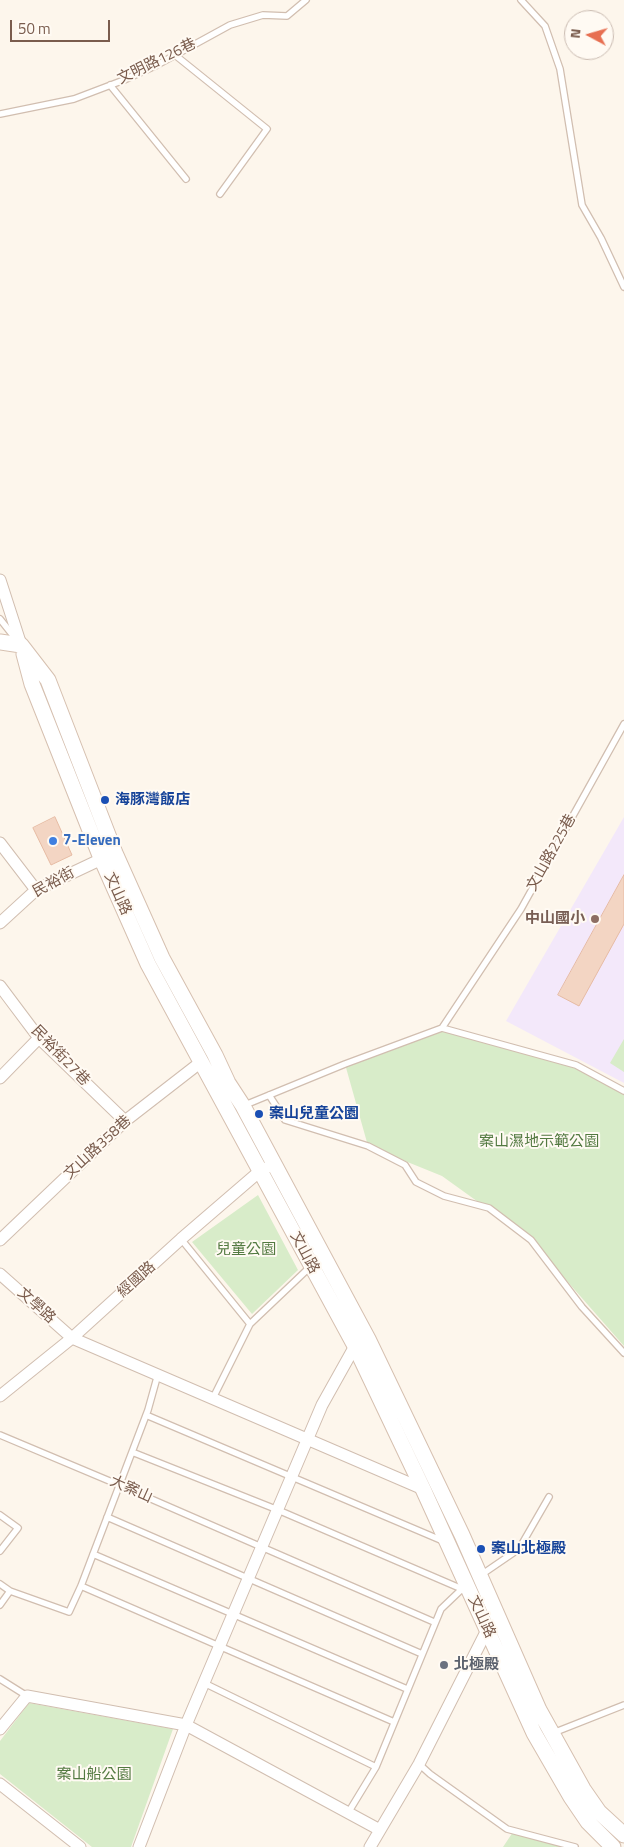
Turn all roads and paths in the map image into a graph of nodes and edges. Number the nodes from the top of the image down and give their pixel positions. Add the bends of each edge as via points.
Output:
1 (306, 0) edge
2 (521, 0) edge
3 (175, 56) junction
4 (110, 85) junction
5 (0, 114) edge
6 (186, 179) dead end
7 (220, 194) dead end
8 (624, 287) edge
9 (0, 580) edge
10 (0, 619) edge
11 (0, 642) edge
12 (21, 646) junction
13 (624, 724) edge
14 (0, 843) edge
15 (115, 853) junction
16 (100, 858) junction
17 (36, 890) junction
18 (0, 923) edge
19 (0, 986) edge
20 (442, 1028) junction
21 (39, 1038) junction
22 (201, 1062) junction
23 (0, 1078) edge
24 (624, 1091) edge
25 (269, 1095) junction
26 (243, 1106) junction
27 (126, 1121) junction
28 (267, 1167) junction
29 (182, 1239) junction
30 (0, 1240) edge
31 (311, 1266) junction
32 (0, 1274) edge
33 (250, 1324) junction
34 (72, 1338) junction
35 (361, 1343) junction
36 (624, 1352) edge
37 (158, 1374) junction
38 (0, 1396) edge
39 (213, 1398) junction
40 (146, 1415) junction
41 (0, 1435) edge
42 (308, 1440) junction
43 (132, 1452) junction
44 (292, 1476) junction
45 (119, 1484) junction
46 (423, 1489) junction
47 (549, 1497) dead end
48 (278, 1510) junction
49 (0, 1515) edge
50 (107, 1517) junction
51 (448, 1543) junction
52 (261, 1548) junction
53 (0, 1551) edge
54 (93, 1554) junction
55 (480, 1576) junction
56 (248, 1579) junction
57 (0, 1584) edge
58 (81, 1586) junction
59 (464, 1587) junction
60 (10, 1591) junction
61 (0, 1605) edge
62 (233, 1614) junction
63 (434, 1622) junction
64 (487, 1630) junction
65 (220, 1646) junction
66 (422, 1654) junction
67 (0, 1679) edge
68 (204, 1683) junction
69 (407, 1689) junction
70 (27, 1696) junction
71 (624, 1705) edge
72 (394, 1722) junction
73 (186, 1725) junction
74 (0, 1729) edge
75 (553, 1733) junction
76 (420, 1764) junction
77 (376, 1767) junction
78 (0, 1784) edge
79 (348, 1813) junction
80 (380, 1830) junction
81 (624, 1834) edge
82 (624, 1841) edge
83 (80, 1847) edge
84 (139, 1847) edge
85 (370, 1847) edge
86 (575, 1847) edge
87 (615, 1847) edge

1 - 3 lane, 文明路126巷 via 287,16 263,15 230,25
2 - 8 lane via 545,26 560,69 582,205
3 - 4 lane, 文明路126巷
3 - 7 lane via 267,129
4 - 5 lane, 文明路126巷 via 74,99
4 - 6 lane
9 - 12 street
10 - 12 lane
11 - 12 main road
12 - 15 main road, 文山路 via 48,680
12 - 16 main road, 文山路 via 32,684
13 - 20 lane, 文山路225巷 via 521,908
14 - 17 street
15 - 16 street, 民裕街
15 - 26 main road, 文山路 via 162,958
16 - 17 street, 民裕街
16 - 22 main road, 文山路 via 148,964
17 - 18 street, 民裕街
19 - 21 street, 民裕街27巷
20 - 24 lane via 576,1065
20 - 25 lane
21 - 23 street
21 - 27 street, 民裕街27巷
22 - 27 street, 文山路358巷
22 - 28 main road, 文山路
25 - 26 lane
25 - 36 lane via 286,1120 368,1146 405,1165 416,1182 444,1196 488,1208 531,1240 582,1307
26 - 28 main road, 文山路
27 - 30 street, 文山路358巷
28 - 29 street, 經國路
28 - 31 main road, 文山路
28 - 35 main road, 文山路
29 - 33 lane
29 - 34 street, 經國路
31 - 33 lane
31 - 35 main road, 文山路
32 - 34 street, 文學路
33 - 39 lane
34 - 37 street
34 - 38 street, 經國路
35 - 42 street via 322,1405
35 - 46 main road, 文山路
35 - 55 main road, 文山路 via 444,1497
37 - 39 street
37 - 40 lane
39 - 42 street
40 - 43 lane
40 - 44 lane
41 - 45 lane, 大案山
42 - 44 street
42 - 46 street
43 - 45 lane
43 - 48 lane
44 - 48 street
44 - 51 lane
45 - 50 lane
45 - 52 lane, 大案山
46 - 51 main road, 文山路
47 - 55 lane via 519,1549
48 - 52 street
48 - 59 lane
49 - 53 lane via 18,1528
50 - 54 lane
50 - 56 lane
51 - 59 main road, 文山路
52 - 56 street
52 - 63 lane, 大案山
54 - 58 lane
54 - 62 lane
55 - 59 main road
55 - 75 main road, 文山路 via 539,1710
56 - 62 street
56 - 66 lane
57 - 60 lane
58 - 60 lane via 69,1612
58 - 65 lane
59 - 63 lane via 441,1609
59 - 64 main road, 文山路
60 - 61 lane
62 - 65 street
62 - 69 lane
63 - 66 lane
64 - 76 street
64 - 87 main road, 文山路 via 534,1732 570,1798 588,1822
65 - 68 street
65 - 72 lane
66 - 69 lane
67 - 70 lane
68 - 73 street
68 - 77 lane
69 - 72 lane
70 - 73 street
70 - 74 street
71 - 75 lane
72 - 77 lane
73 - 79 street
73 - 84 street
75 - 81 main road, 文山路 via 599,1812
76 - 80 street
76 - 86 lane via 507,1829
77 - 79 lane
78 - 83 street
79 - 80 street
80 - 85 street
82 - 87 main road

